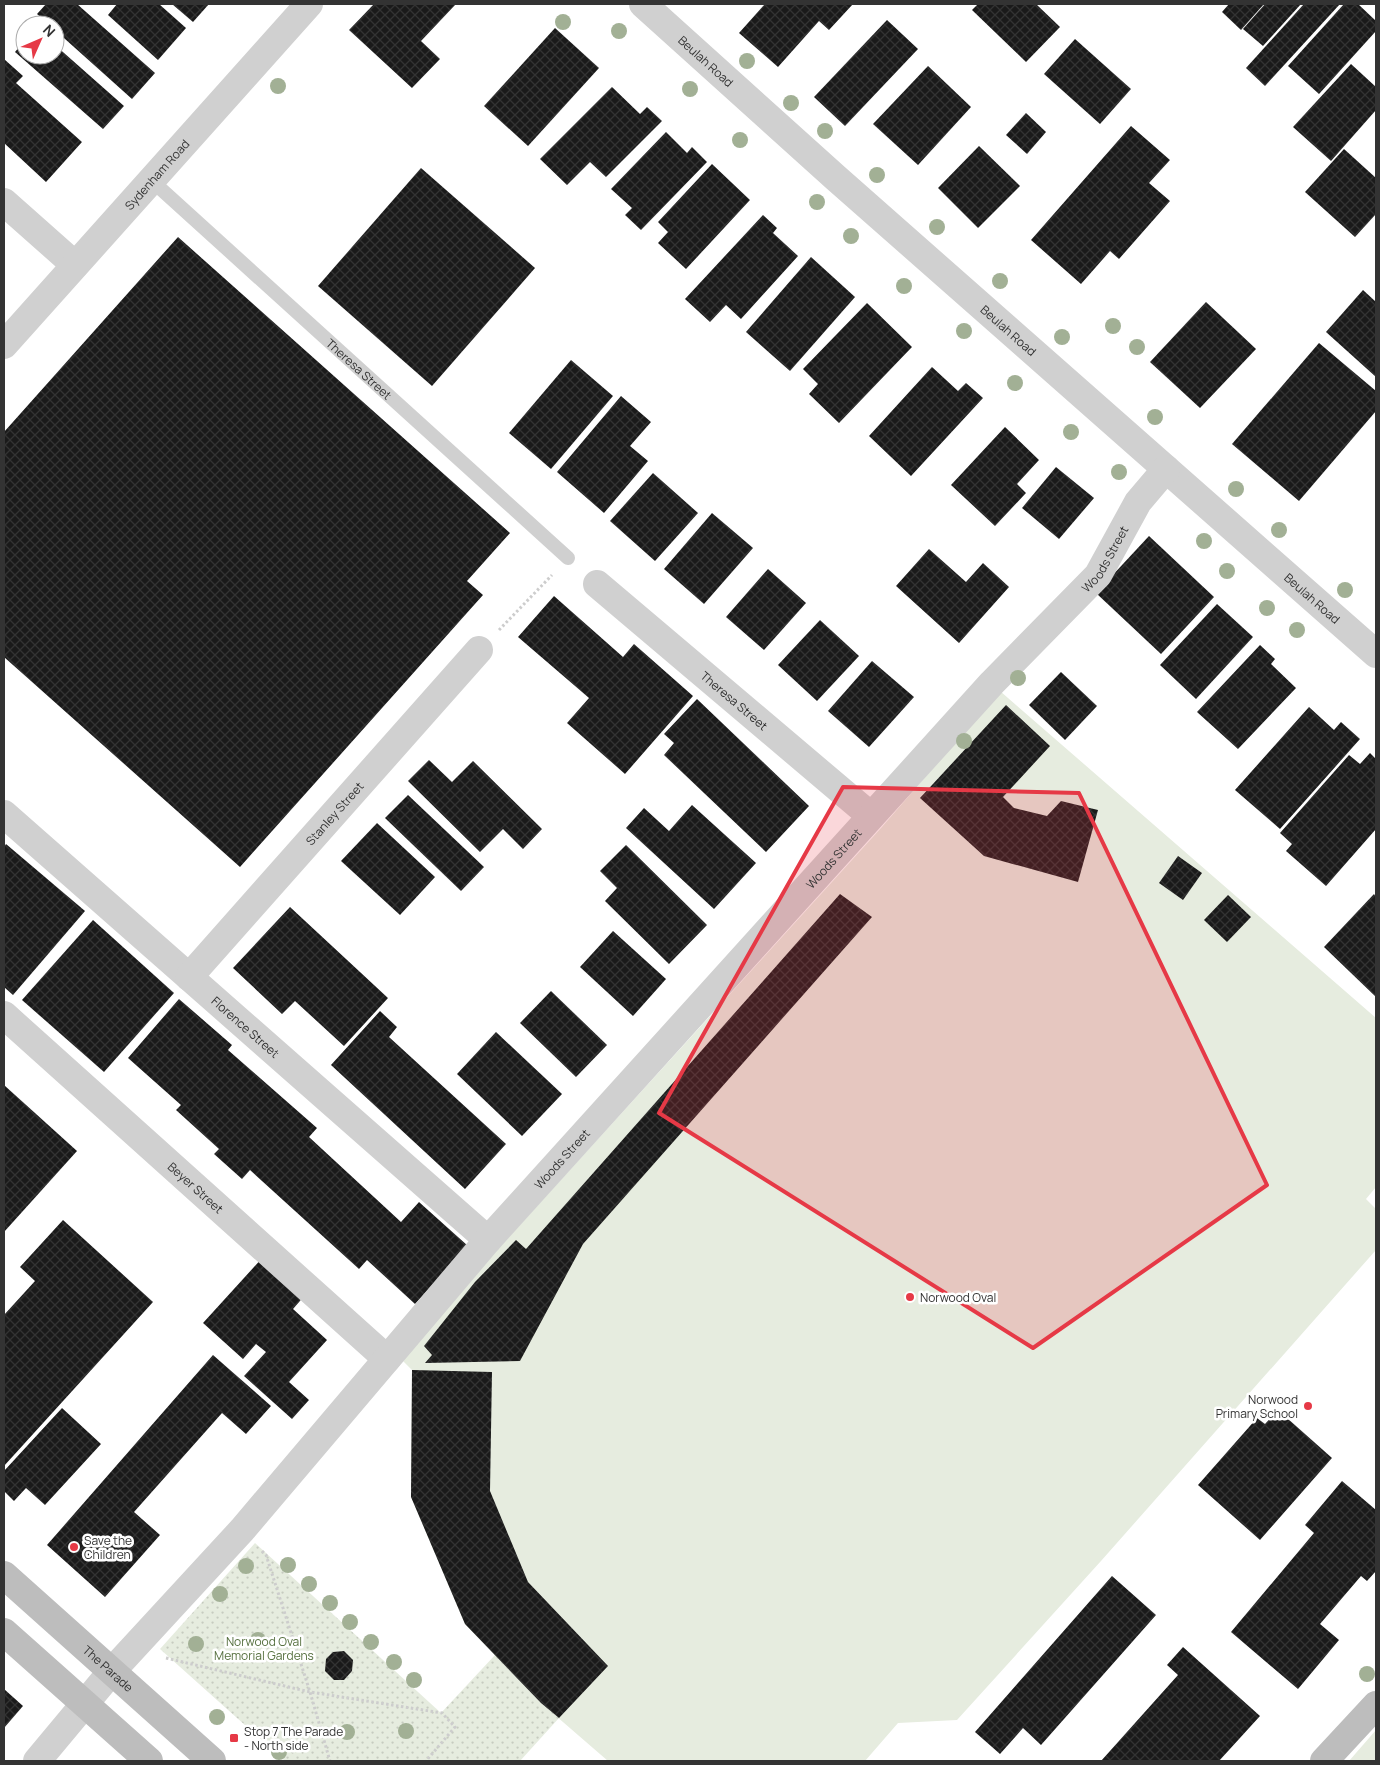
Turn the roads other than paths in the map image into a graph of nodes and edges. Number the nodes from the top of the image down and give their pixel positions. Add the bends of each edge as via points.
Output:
1 (309, 4) edge
2 (643, 4) edge
3 (151, 180) junction
4 (4, 202) edge
5 (75, 265) junction
6 (4, 345) edge
7 (1166, 469) junction
8 (568, 558) road end
9 (597, 584) dead end
10 (480, 650) road end
11 (1376, 654) edge
12 (4, 814) edge
13 (871, 816) junction
14 (189, 977) junction
15 (4, 1015) edge
16 (488, 1240) junction
17 (387, 1359) junction
18 (4, 1575) edge
19 (4, 1632) edge
20 (112, 1671) junction
21 (85, 1704) junction
22 (1376, 1705) edge
23 (37, 1761) edge
24 (149, 1761) edge
25 (212, 1761) edge
26 (1324, 1761) edge

1 - 3 street, Sydenham Road
2 - 7 street, Beulah Road
3 - 5 street, Sydenham Road
3 - 8 lane, Theresa Street
4 - 5 street
5 - 6 street, Sydenham Road
7 - 11 street, Beulah Road
7 - 13 street, Woods Street via 1138,502 1098,575 992,683
9 - 13 street, Theresa Street
10 - 14 street, Stanley Street
12 - 14 street, Florence Street
13 - 16 street, Woods Street
14 - 16 street, Florence Street
15 - 17 street, Beyer Street
16 - 17 street, Woods Street
17 - 20 street, Woods Street via 242,1530
18 - 20 main road, The Parade
19 - 21 main road
20 - 21 street, Woods Street
20 - 25 main road, The Parade
21 - 23 street, Woods Street
21 - 24 main road
22 - 26 main road

